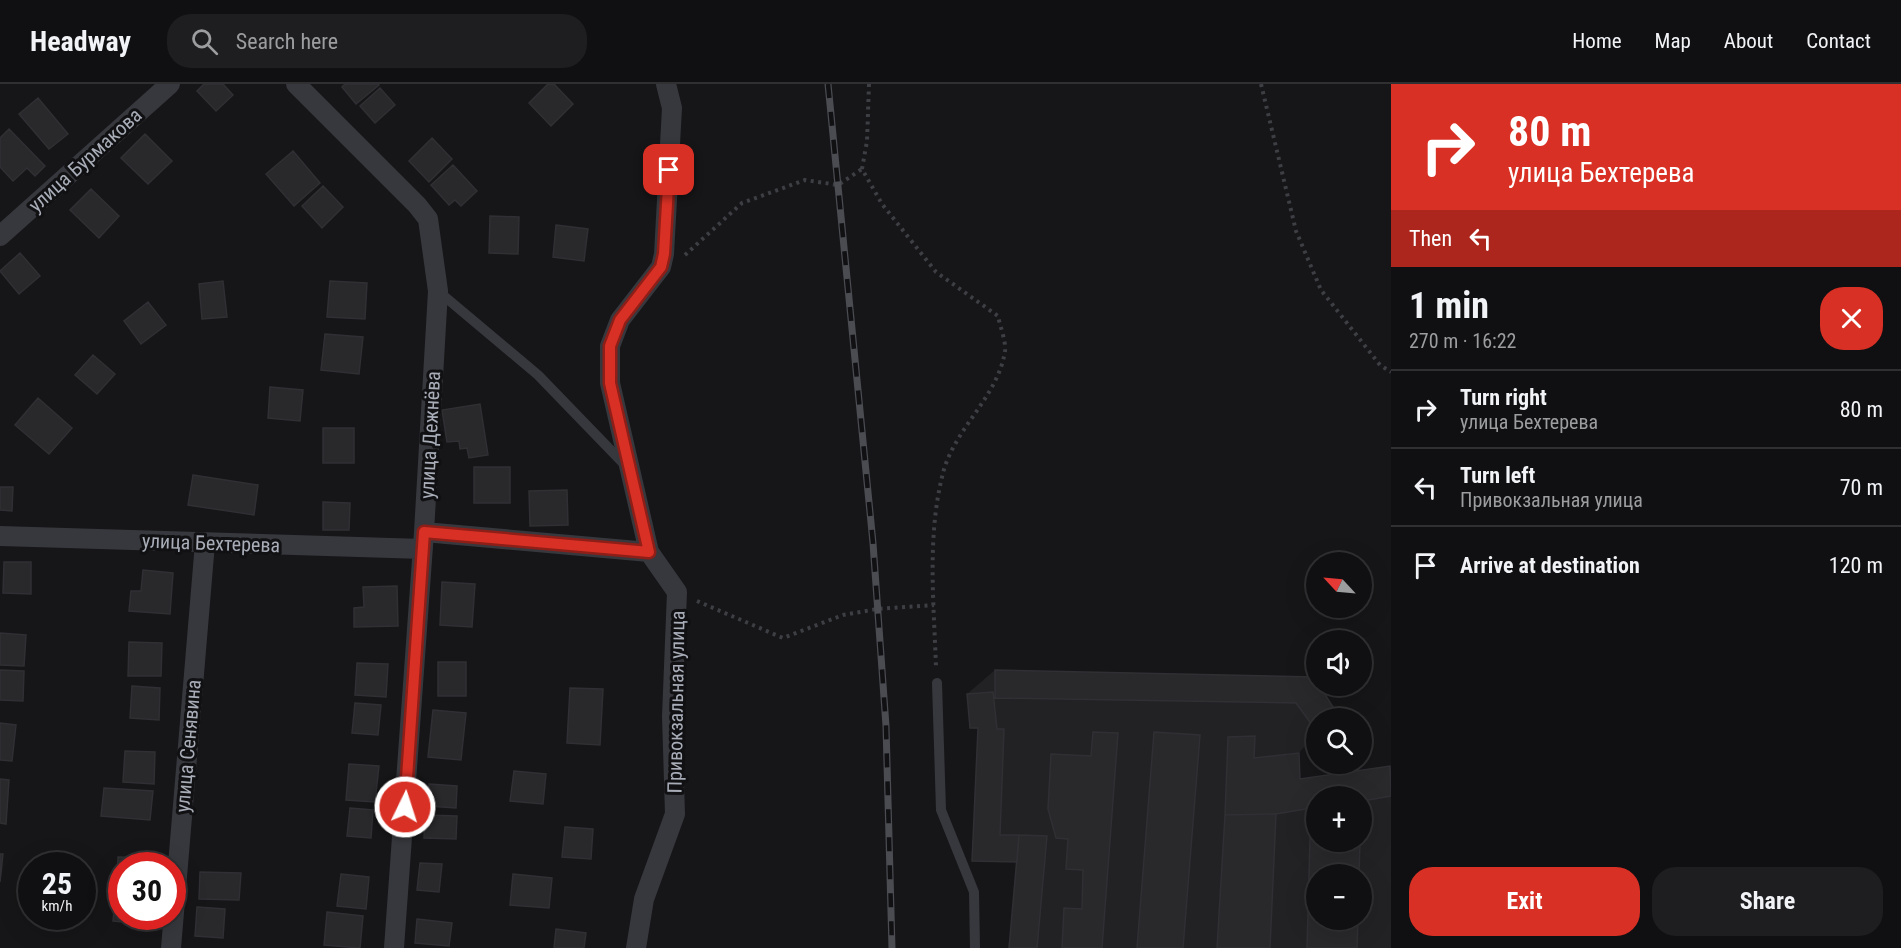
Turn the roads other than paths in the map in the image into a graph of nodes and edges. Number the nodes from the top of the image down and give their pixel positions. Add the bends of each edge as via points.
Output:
1 (170, 84) edge
2 (296, 84) edge
3 (666, 84) edge
4 (0, 236) edge
5 (438, 291) junction
6 (629, 470) junction
7 (0, 536) edge
8 (424, 540) junction
9 (205, 543) junction
10 (649, 552) junction
11 (937, 683) road end
12 (171, 948) edge
13 (394, 948) edge
14 (636, 948) edge
15 (975, 948) edge

1 - 4 street, улица Бурмакова
2 - 5 street, улица Дежнёва via 428,219
3 - 6 street, Привокзальная улица via 672,108 664,254 661,267 620,320 610,346 610,383
5 - 6 lane via 538,375
5 - 8 street, улица Дежнёва
6 - 10 street, Привокзальная улица
7 - 9 street, улица Бехтерева
8 - 9 street, улица Бехтерева
8 - 10 street, улица Бехтерева
8 - 13 street, улица Дежнёва
9 - 12 street, улица Сенявина
10 - 14 street, Привокзальная улица via 677,592 672,716 675,814 644,899
11 - 15 lane via 941,810 974,892

